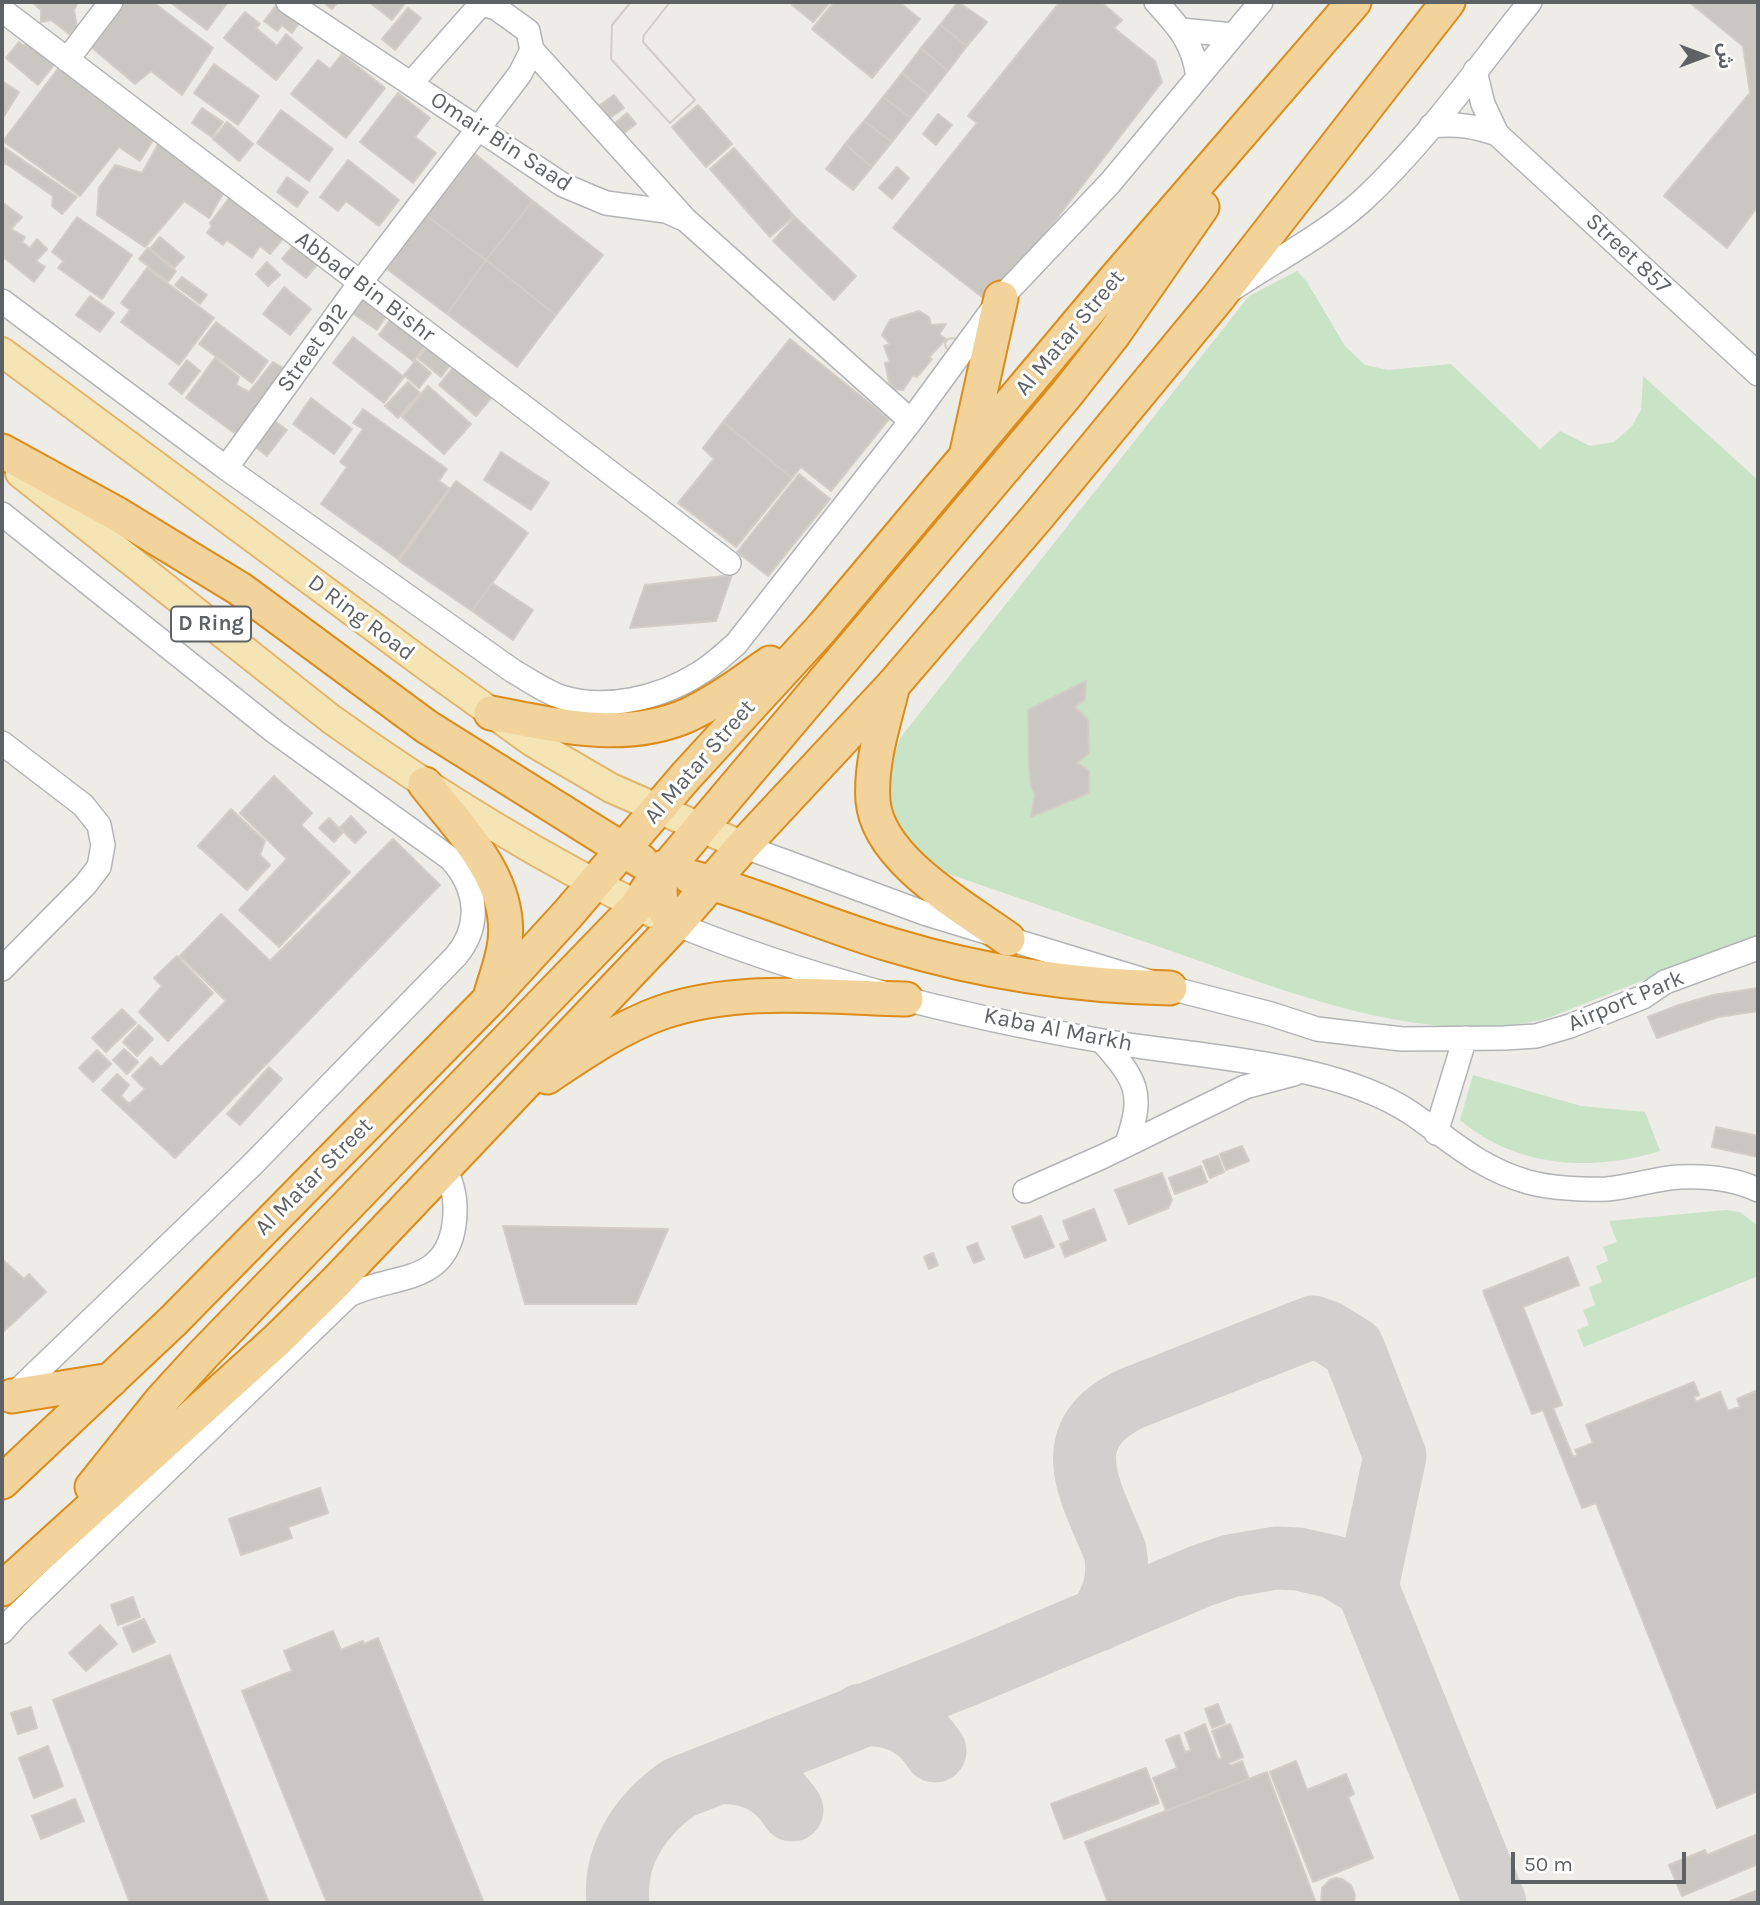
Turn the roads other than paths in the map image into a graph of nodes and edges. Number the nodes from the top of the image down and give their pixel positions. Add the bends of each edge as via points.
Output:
1 (111, 2) edge
2 (288, 2) edge
3 (1156, 2) edge
4 (1261, 2) edge
5 (1354, 2) edge
6 (1448, 2) edge
7 (1531, 2) edge
8 (2, 10) edge
9 (1181, 30) junction
10 (1233, 36) junction
11 (532, 50) junction
12 (1306, 57) junction
13 (67, 60) junction
14 (1475, 71) junction
15 (1198, 77) junction
16 (414, 80) dead end
17 (1431, 127) junction
18 (479, 129) junction
19 (1497, 134) junction
20 (686, 220) junction
21 (360, 283) junction
22 (1001, 298) junction
23 (1217, 299) junction
24 (2, 301) edge
25 (2, 352) edge
26 (1758, 374) edge
27 (911, 421) junction
28 (2, 452) edge
29 (966, 457) junction
30 (2, 458) edge
31 (226, 468) junction
32 (6, 520) edge
33 (729, 564) dead end
34 (822, 628) junction
35 (894, 684) junction
36 (491, 713) junction
37 (2, 743) edge
38 (425, 785) junction
39 (657, 810) junction
40 (701, 827) junction
41 (743, 846) junction
42 (623, 851) junction
43 (663, 870) junction
44 (710, 883) junction
45 (594, 885) junction
46 (638, 906) junction
47 (676, 924) junction
48 (1008, 939) junction
49 (1758, 948) edge
50 (2, 969) edge
51 (1170, 988) junction
52 (490, 999) junction
53 (906, 999) junction
54 (1465, 1038) junction
55 (1102, 1041) junction
56 (1306, 1072) junction
57 (496, 1112) junction
58 (1436, 1133) junction
59 (1127, 1143) junction
60 (444, 1167) junction
61 (1758, 1190) edge
62 (1024, 1191) dead end
63 (111, 1380) junction
64 (7, 1400) edge
65 (2, 1482) edge
66 (35, 1561) junction
67 (2, 1589) edge
68 (2, 1632) edge

1 - 13 street
2 - 18 street, Omair Bin Saad
3 - 9 street
4 - 10 street
5 - 12 highway, Al Matar Street
6 - 23 highway
7 - 14 street
8 - 13 street, Abbad Bin Bishr
9 - 10 street
9 - 15 street via 1192,50
10 - 15 street
11 - 16 street via 528,31 496,8 481,4
11 - 18 street, Street 912
11 - 20 street
12 - 29 highway, Al Matar Street
12 - 40 highway via 1113,335
13 - 21 street, Abbad Bin Bishr
14 - 17 street
14 - 19 street, Street 857
15 - 22 street via 1110,183
17 - 19 street, Street 857 via 1453,124
17 - 23 street via 1362,201
18 - 20 street, Omair Bin Saad via 584,195
18 - 21 street, Street 912
19 - 26 street, Street 857
20 - 27 street, Omair Bin Saad
21 - 31 street, Street 912
21 - 33 street, Abbad Bin Bishr
22 - 27 street
22 - 29 highway
23 - 35 highway
24 - 31 street, D Ring Road
25 - 36 main road, D Ring Road
27 - 31 street, D Ring Road via 736,644 685,682 614,701 580,701 548,692
28 - 42 highway via 117,514 240,589 427,727
29 - 34 highway, Al Matar Street
30 - 38 main road, D Ring via 331,719
32 - 64 street via 275,732 451,859 465,876 474,910 470,935 456,956 251,1166
34 - 36 highway via 714,701 657,725 615,731
34 - 39 highway, Al Matar Street
35 - 41 highway
35 - 48 highway via 874,772 873,803 880,825 907,863
36 - 39 main road, D Ring Road via 582,772
37 - 50 street via 83,805 99,825 103,845 99,867 85,885
38 - 45 main road, D Ring
38 - 52 highway via 483,860 503,904 505,941
39 - 40 main road, D Ring Road
39 - 42 highway, Al Matar Street
39 - 43 highway via 668,835
40 - 41 main road, D Ring Road
40 - 43 highway
41 - 43 highway via 711,867 691,872
41 - 44 highway
41 - 48 street
42 - 43 highway
42 - 45 highway, Al Matar Street
43 - 44 highway
43 - 45 highway via 618,870
43 - 46 highway
43 - 47 highway via 663,910
44 - 47 highway
44 - 51 highway via 959,964 1074,984
45 - 46 main road, D Ring
45 - 52 highway, Al Matar Street
46 - 47 main road, D Ring
46 - 66 highway via 202,1356
47 - 53 street, Kaba Al Markh via 785,965
47 - 57 highway
48 - 51 street
49 - 54 street, Airport Park via 1665,982 1643,997 1570,1026 1536,1036
51 - 54 street via 1317,1029 1402,1039
52 - 63 highway, Al Matar Street
53 - 55 street, Kaba Al Markh
53 - 57 highway via 749,996 660,1013 617,1033
54 - 58 street
55 - 56 street, Kaba Al Markh
55 - 59 street via 1135,1088 1137,1111
56 - 58 street, Kaba Al Markh via 1374,1094 1410,1112
56 - 59 street via 1245,1087
57 - 60 highway
58 - 61 street via 1483,1165 1530,1182 1608,1189 1679,1177 1716,1179
59 - 62 street
60 - 66 highway via 277,1340
60 - 68 street via 456,1205 449,1245 438,1261 424,1272 362,1288 341,1301
63 - 64 highway
63 - 65 highway, Al Matar Street
66 - 67 highway

